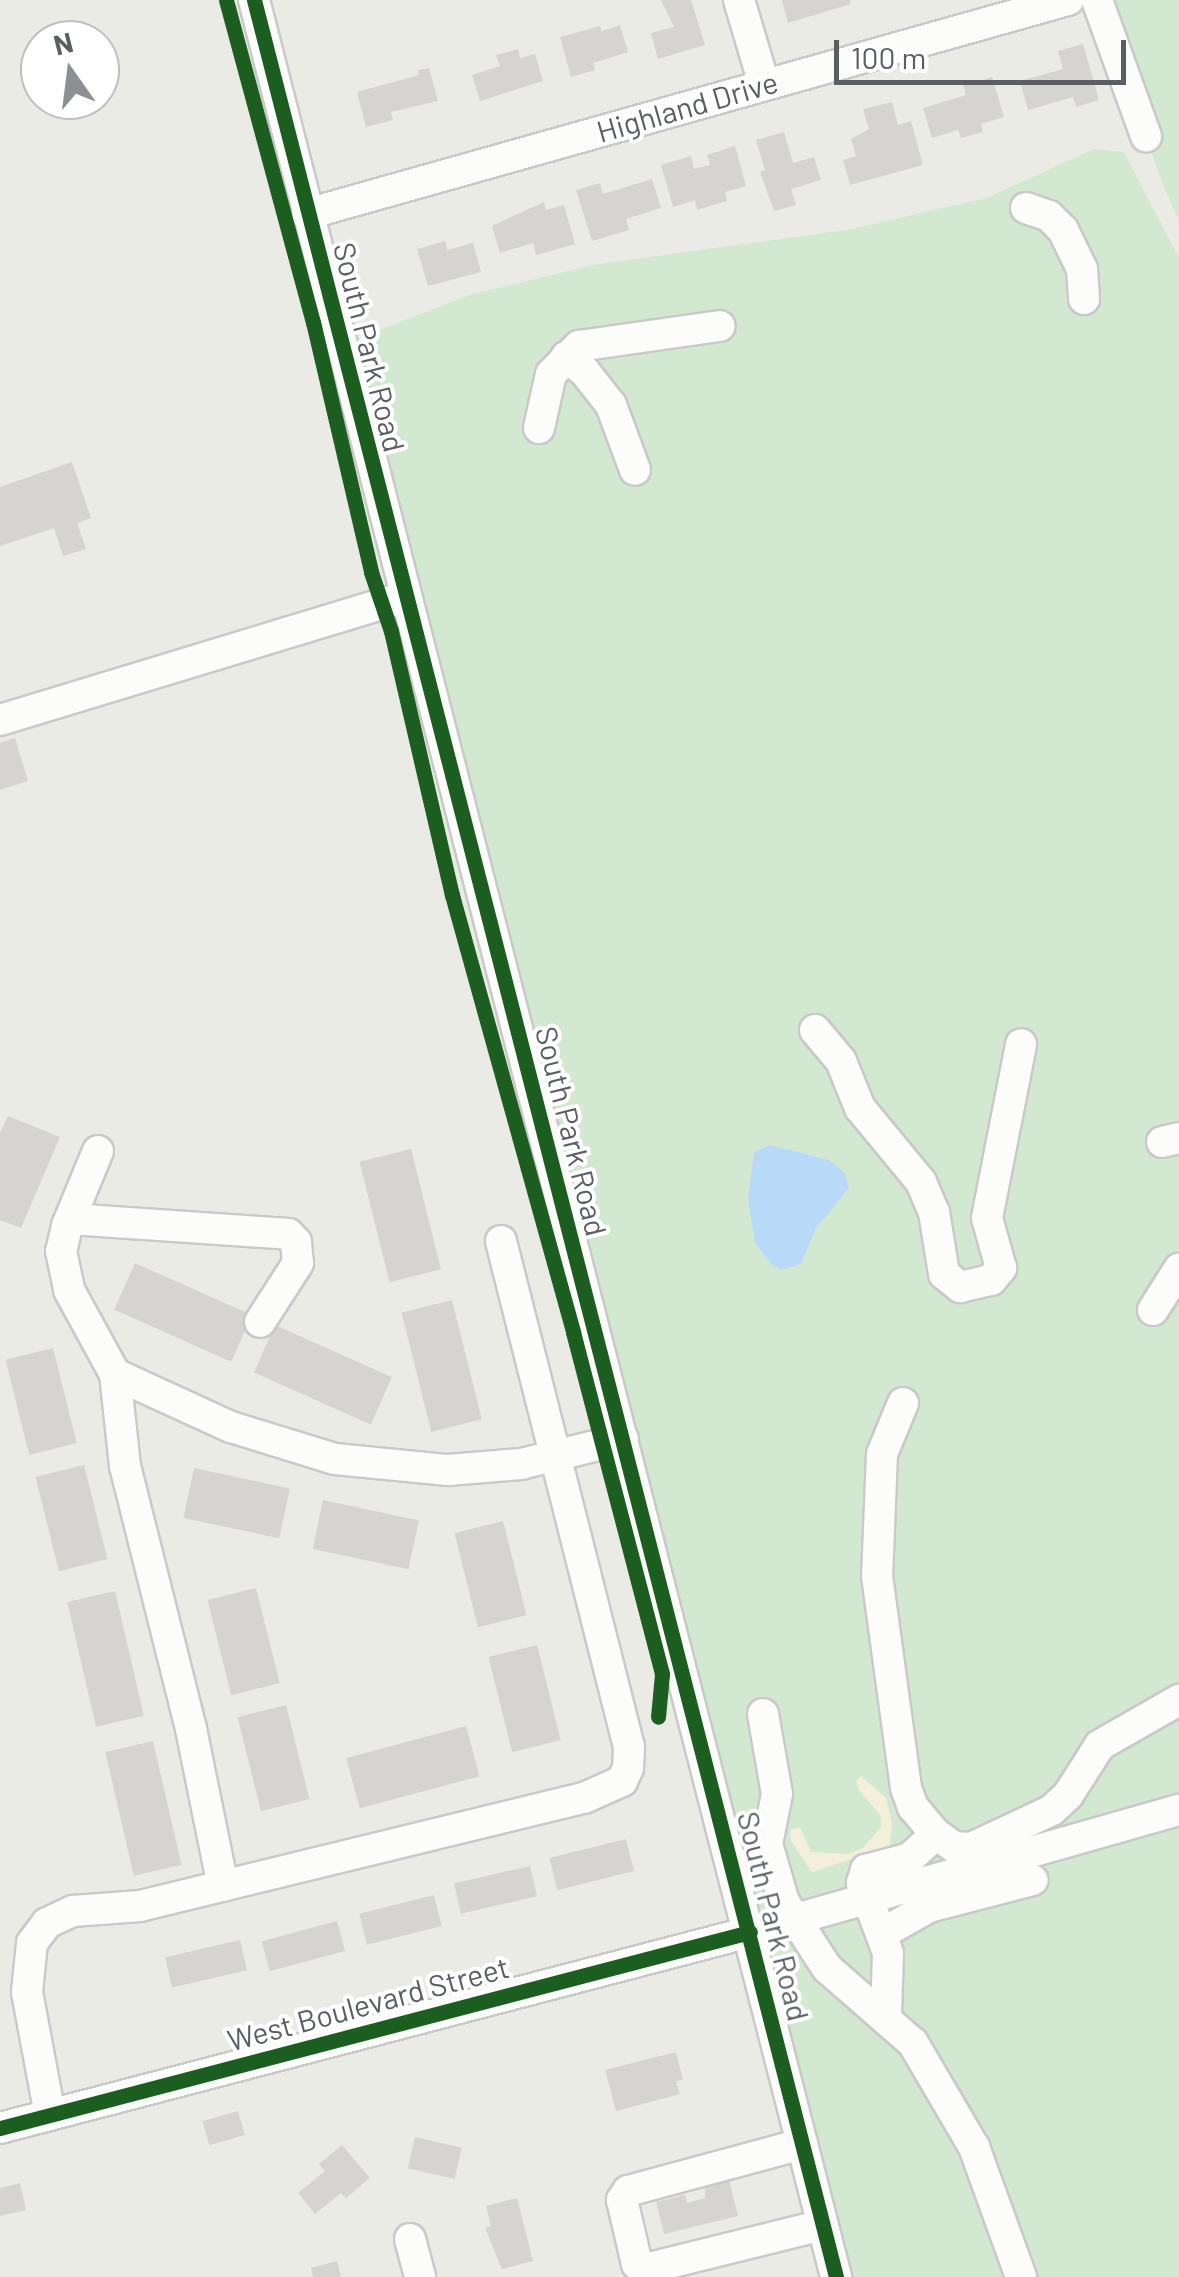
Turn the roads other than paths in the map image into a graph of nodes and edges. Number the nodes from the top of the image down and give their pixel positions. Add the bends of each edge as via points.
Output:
1 (254, 0) edge
2 (739, 0) edge
3 (1068, 0) edge
4 (1097, 0) edge
5 (764, 84) junction
6 (1146, 136) dead end
7 (1026, 208) dead end
8 (308, 214) junction
9 (1084, 299) dead end
10 (720, 326) dead end
11 (566, 358) junction
12 (539, 428) dead end
13 (634, 470) dead end
14 (406, 596) junction
15 (0, 720) edge
16 (815, 1030) dead end
17 (1021, 1044) dead end
18 (98, 1152) dead end
19 (70, 1220) junction
20 (500, 1242) dead end
21 (1179, 1270) edge
22 (1153, 1310) dead end
23 (260, 1322) dead end
24 (115, 1374) junction
25 (903, 1403) dead end
26 (623, 1439) junction
27 (557, 1456) junction
28 (1179, 1700) edge
29 (762, 1714) dead end
30 (1179, 1810) edge
31 (936, 1834) junction
32 (1034, 1880) dead end
33 (223, 1886) junction
34 (868, 1898) junction
35 (795, 1919) junction
36 (750, 1932) junction
37 (883, 1933) junction
38 (886, 2016) junction
39 (50, 2115) junction
40 (0, 2128) edge
41 (802, 2144) junction
42 (823, 2226) junction
43 (410, 2238) dead end
44 (420, 2277) edge
45 (836, 2277) edge
46 (1021, 2277) edge

1 - 8 street, South Park Road
2 - 5 street
3 - 5 street, Highland Drive
4 - 6 street
5 - 8 street, Highland Drive
7 - 9 street via 1064,230 1082,269
8 - 14 street, South Park Road
10 - 11 street via 580,346
11 - 12 street via 551,374
11 - 13 street via 611,405
14 - 15 street
14 - 26 street, South Park Road
16 - 17 street via 841,1061 871,1124 922,1182 944,1274 960,1287 990,1280 1000,1268 987,1218
18 - 19 street
19 - 23 street via 288,1234 298,1263
19 - 24 street via 61,1251 69,1290
20 - 27 street
21 - 22 street
24 - 27 street via 231,1426 334,1460 448,1470
24 - 33 street via 125,1466
25 - 31 street via 882,1454 877,1576 906,1788
26 - 27 street
26 - 36 street, South Park Road
27 - 33 street via 630,1747 622,1781 584,1798
28 - 31 street via 1100,1744 1052,1810 970,1848 954,1847
29 - 35 street via 777,1794 766,1844
30 - 34 street, West Boulevard Street
31 - 34 street via 910,1858 866,1870
32 - 37 street via 929,1906
33 - 39 street via 140,1906 73,1911 46,1923 32,1943 28,1992
34 - 35 street, West Boulevard Street
34 - 37 street
35 - 36 street, West Boulevard Street
35 - 38 street via 827,1968
36 - 39 street, West Boulevard Street
36 - 41 street, South Park Road
37 - 38 street
38 - 46 street via 913,2043 974,2147
39 - 40 street, West Boulevard Street
41 - 42 street, South Park Road
41 - 42 street via 628,2191 622,2200 636,2264 645,2270
42 - 45 street, South Park Road
43 - 44 street

